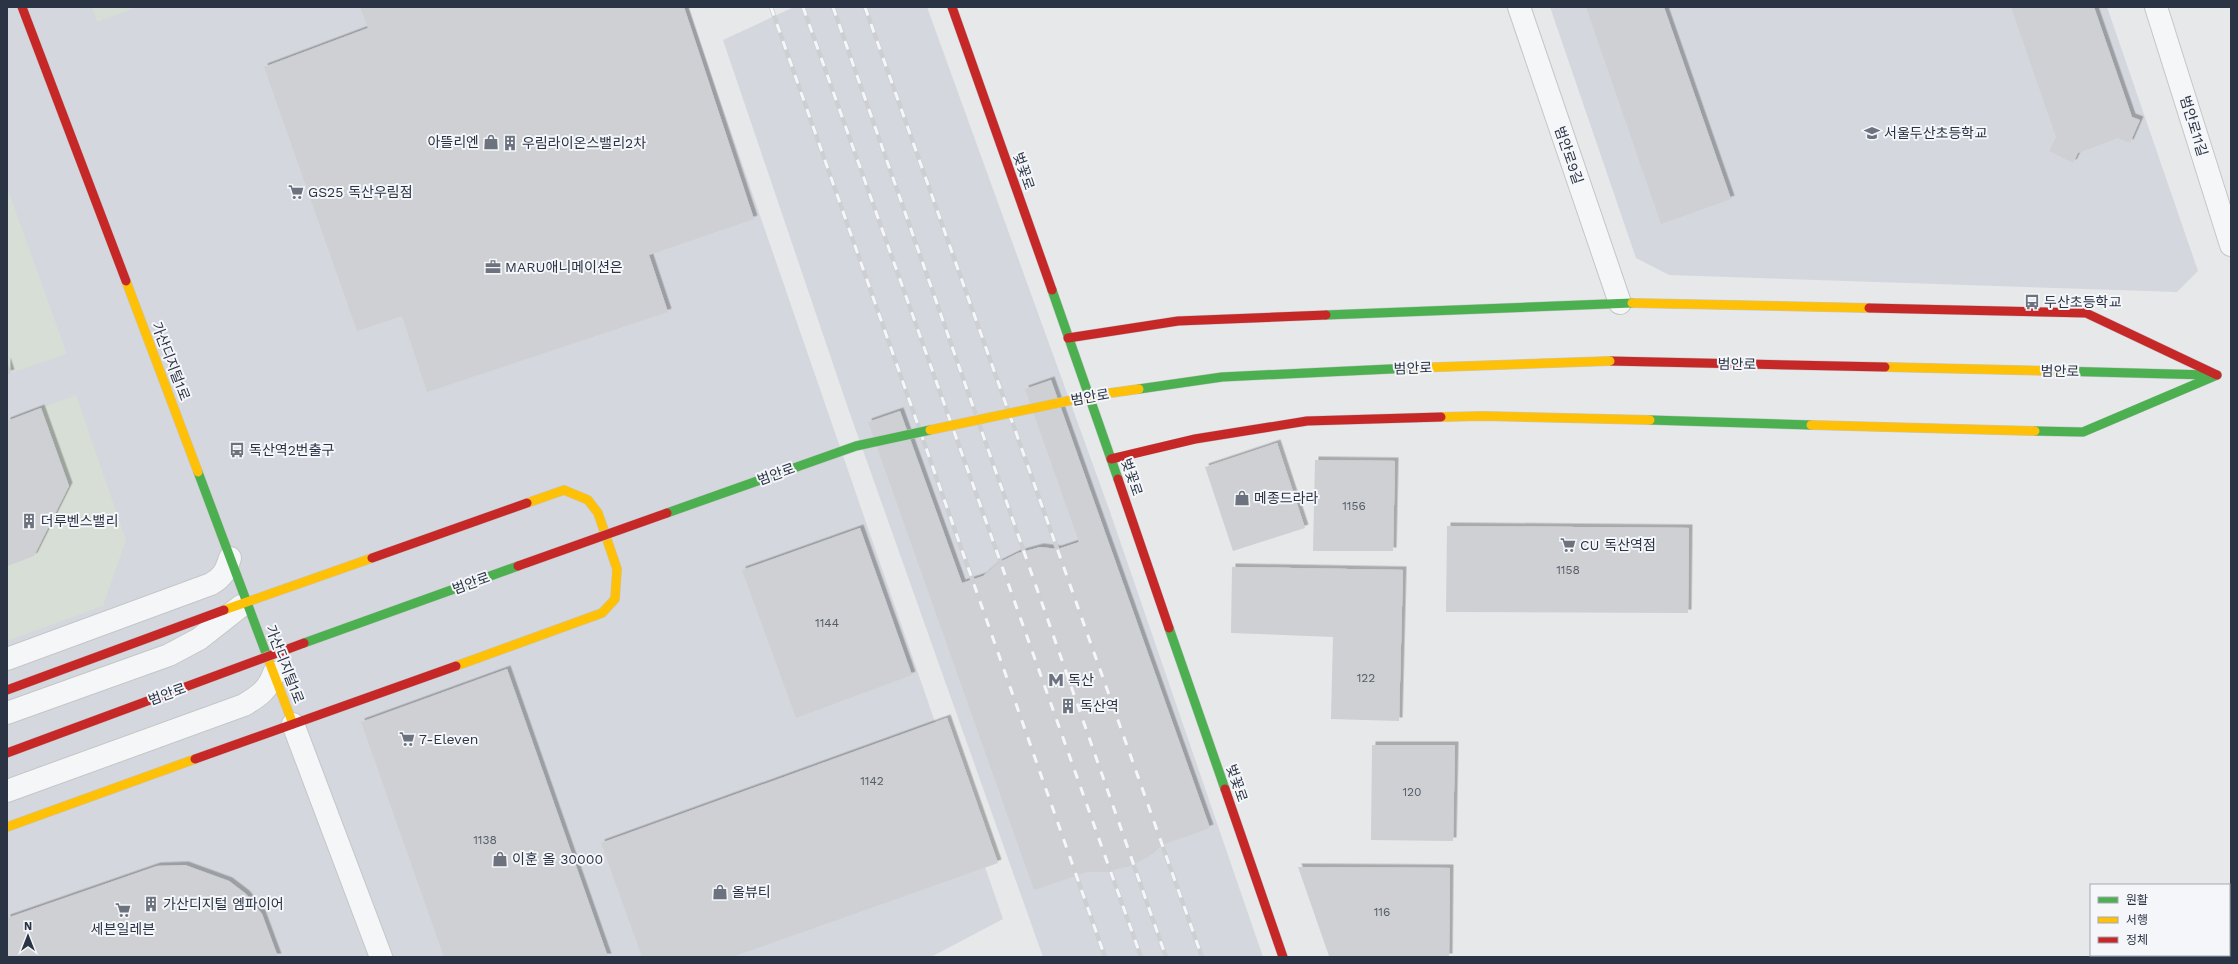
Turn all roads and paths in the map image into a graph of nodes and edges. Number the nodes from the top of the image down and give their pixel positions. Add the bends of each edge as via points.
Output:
1 (22, 7) edge
2 (952, 7) edge
3 (1518, 7) edge
4 (2156, 7) edge
5 (2231, 245) edge
6 (1620, 303) junction
7 (1068, 338) junction
8 (2221, 375) junction
9 (1111, 460) junction
10 (230, 558) junction
11 (247, 602) junction
12 (7, 659) edge
13 (274, 673) junction
14 (7, 690) edge
15 (7, 713) edge
16 (293, 724) junction
17 (7, 753) edge
18 (7, 791) edge
19 (7, 827) edge
20 (380, 957) edge
21 (1283, 957) edge

1 - 10 main road, 가산디지털1로
2 - 7 main road, 벚꽃로
3 - 6 street, 범안로9길
4 - 5 street, 범안로11길
6 - 7 main road via 1178,321
6 - 8 main road via 2086,313
7 - 9 main road, 벚꽃로
8 - 9 main road via 2083,432 1475,416 1307,421 1195,439
8 - 17 main road, 범안로, bridge via 1610,361 1222,377 1096,395 856,446 352,625
9 - 21 main road, 벚꽃로
10 - 11 main road, 가산디지털1로
10 - 12 street via 222,578 211,584
11 - 13 main road, 가산디지털1로
11 - 14 main road
11 - 15 street via 199,639 170,655
11 - 16 main road via 564,490 588,500 598,513 617,569 615,599 602,613
13 - 16 main road, 가산디지털1로
13 - 18 street via 269,686 262,694 244,705
16 - 19 main road
16 - 20 street

